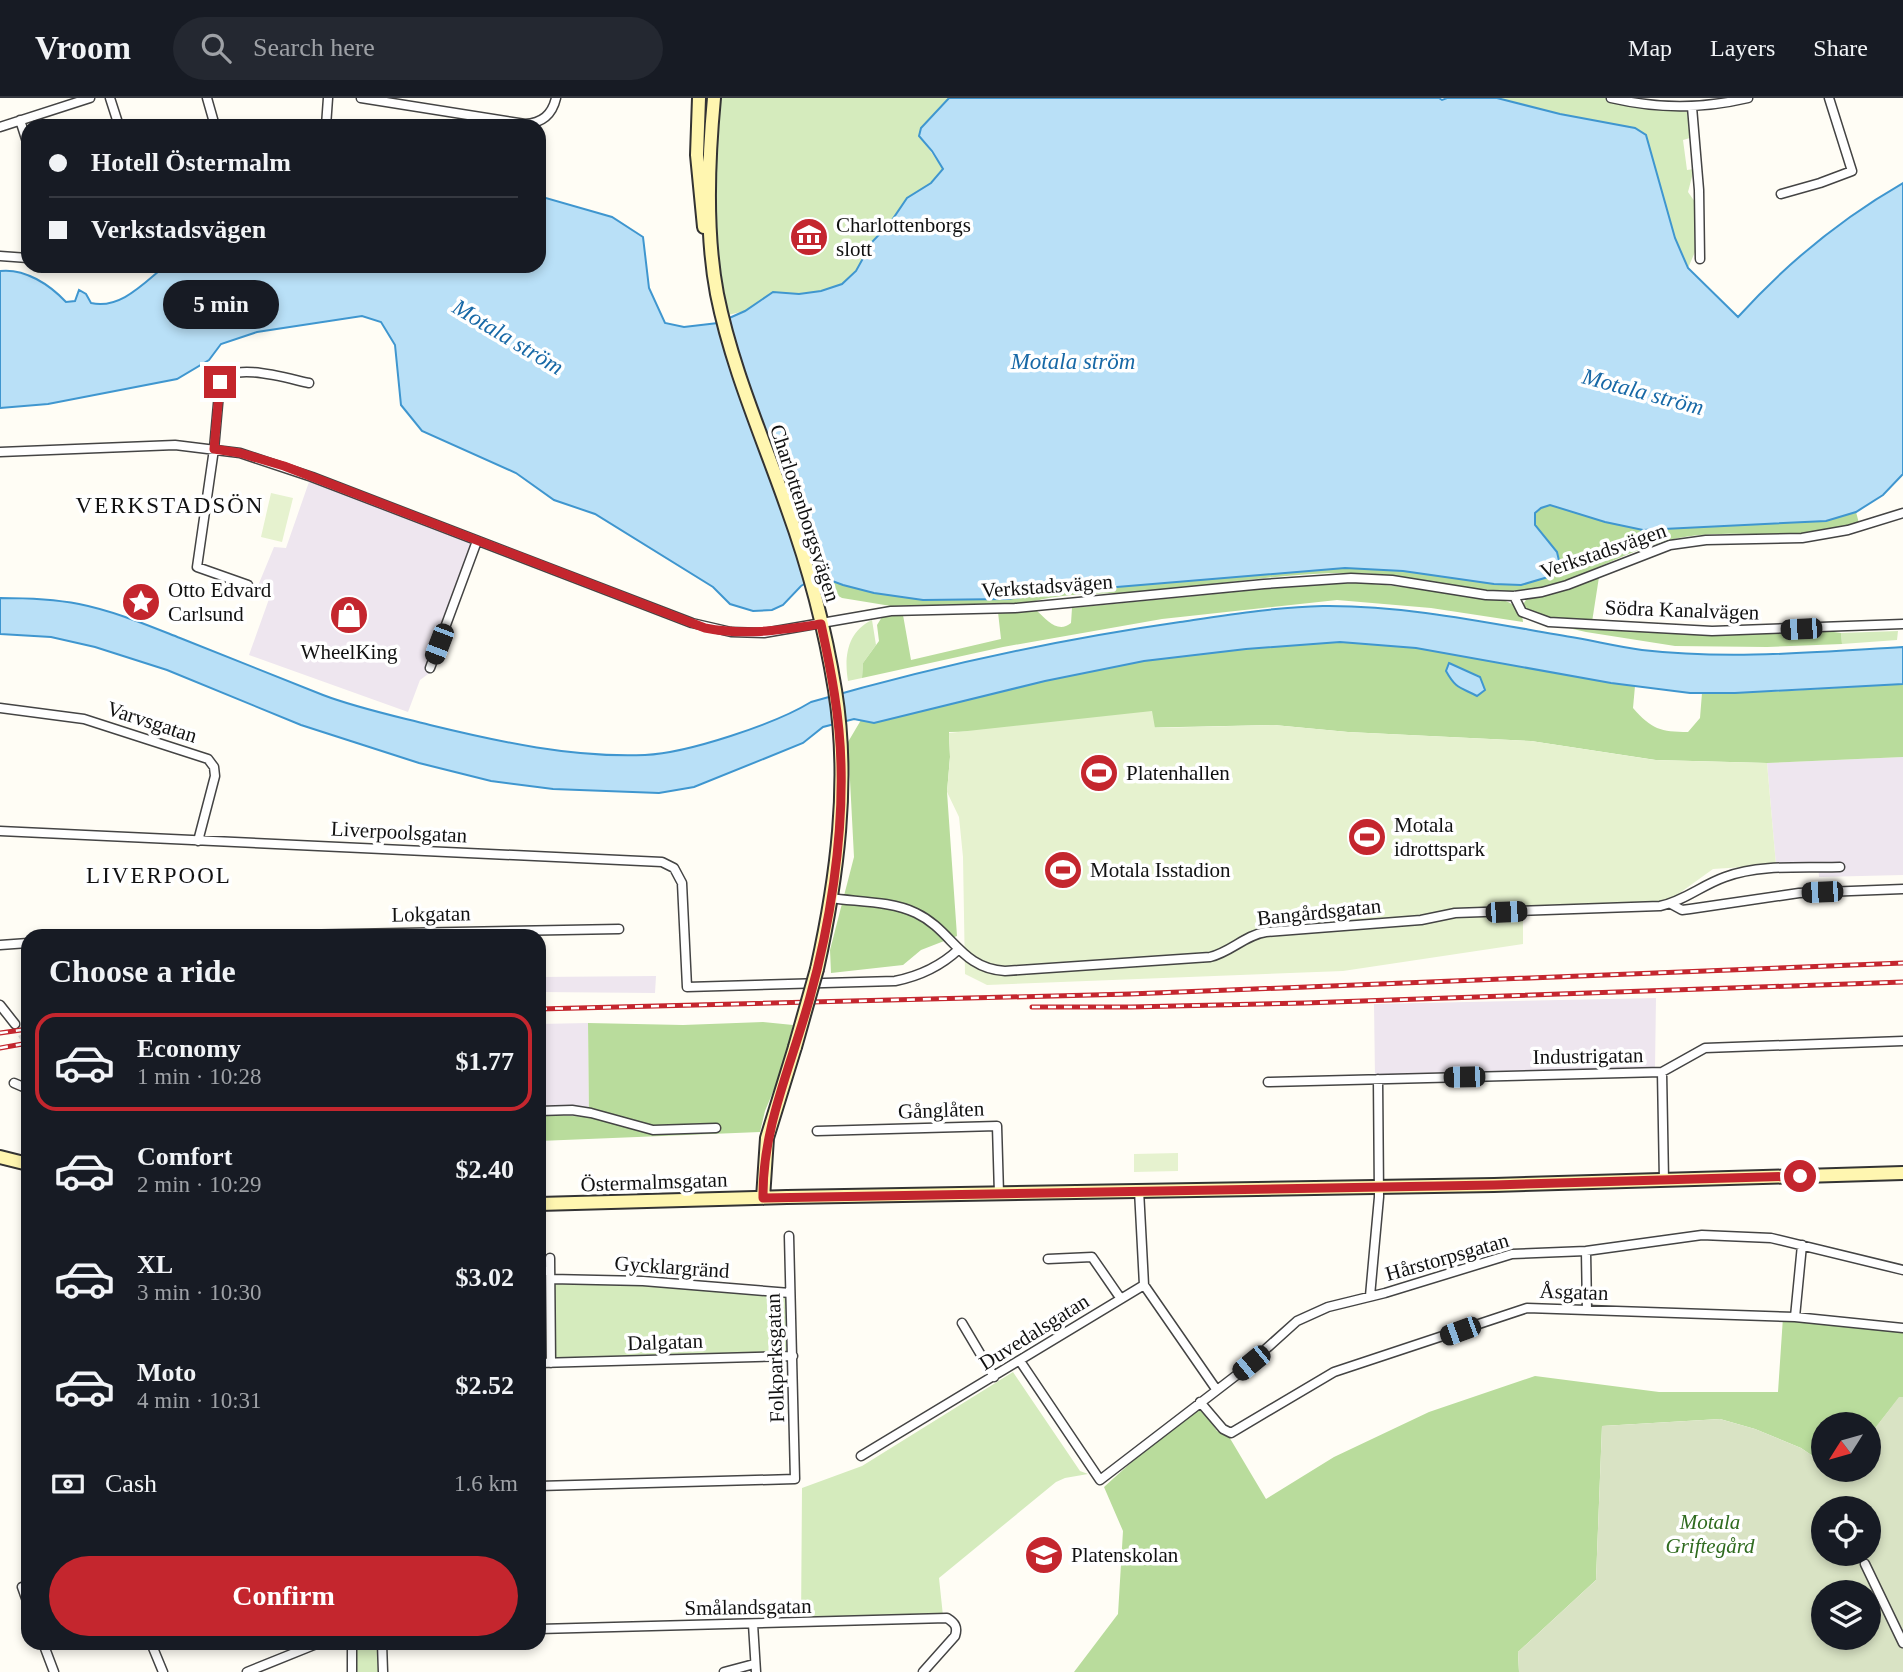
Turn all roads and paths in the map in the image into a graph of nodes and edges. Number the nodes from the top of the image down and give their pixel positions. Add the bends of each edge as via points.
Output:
1 (90, 98) edge
2 (110, 98) edge
3 (206, 98) edge
4 (328, 98) edge
5 (361, 98) edge
6 (556, 98) edge
7 (699, 98) edge
8 (714, 98) edge
9 (1611, 98) edge
10 (1748, 98) edge
11 (1829, 98) edge
12 (1692, 107) junction
13 (23, 119) edge
14 (117, 119) edge
15 (213, 119) edge
16 (326, 119) edge
17 (493, 119) edge
18 (543, 119) edge
19 (20, 120) joint
20 (21, 123) edge
21 (0, 127) edge
22 (1781, 194) dead end
23 (711, 254) junction
24 (0, 256) edge
25 (21, 258) edge
26 (1700, 258) dead end
27 (309, 383) dead end
28 (214, 449) junction
29 (0, 452) edge
30 (1903, 513) edge
31 (477, 541) junction
32 (248, 585) dead end
33 (1514, 596) junction
34 (821, 624) junction
35 (1903, 624) edge
36 (430, 668) dead end
37 (0, 708) edge
38 (0, 831) edge
39 (198, 841) junction
40 (1840, 867) dead end
41 (1903, 889) edge
42 (830, 898) junction
43 (1671, 904) junction
44 (619, 929) dead end
45 (546, 930) edge
46 (21, 944) edge
47 (0, 945) edge
48 (959, 949) junction
49 (0, 1005) edge
50 (15, 1024) tunnel mouth
51 (1903, 1041) edge
52 (1662, 1072) junction
53 (1378, 1079) junction
54 (1268, 1082) dead end
55 (14, 1083) dead end
56 (21, 1086) edge
57 (546, 1111) edge
58 (716, 1128) dead end
59 (817, 1131) dead end
60 (0, 1157) edge
61 (21, 1162) edge
62 (0, 1165) edge
63 (21, 1170) edge
64 (1903, 1173) edge
65 (1664, 1181) junction
66 (1379, 1187) junction
67 (1139, 1190) junction
68 (999, 1194) junction
69 (763, 1198) junction
70 (546, 1204) edge
71 (789, 1236) dead end
72 (1802, 1245) junction
73 (1586, 1251) junction
74 (550, 1258) dead end
75 (1048, 1259) dead end
76 (1903, 1270) edge
77 (546, 1274) edge
78 (550, 1275) junction
79 (1144, 1285) junction
80 (790, 1293) junction
81 (1370, 1296) junction
82 (1121, 1299) junction
83 (1587, 1310) junction
84 (1795, 1318) junction
85 (962, 1323) dead end
86 (1903, 1328) edge
87 (793, 1356) junction
88 (1020, 1361) junction
89 (546, 1363) edge
90 (551, 1363) junction
91 (994, 1377) junction
92 (1216, 1389) junction
93 (1200, 1402) junction
94 (862, 1456) dead end
95 (546, 1486) edge
96 (1866, 1566) edge
97 (753, 1624) junction
98 (546, 1629) edge
99 (1903, 1643) edge
100 (46, 1650) edge
101 (155, 1650) edge
102 (302, 1650) edge
103 (352, 1650) edge
104 (382, 1650) edge
105 (755, 1668) edge
106 (54, 1672) edge
107 (163, 1672) edge
108 (247, 1672) edge
109 (352, 1672) edge
110 (383, 1672) edge
111 (724, 1672) edge
112 (923, 1672) edge

1 - 13 street
2 - 14 street
3 - 15 street
4 - 16 street
5 - 17 street
6 - 18 street
7 - 23 main road, Charlottenborgsvägen via 698,184
8 - 23 main road, Charlottenborgsvägen
9 - 12 street
10 - 12 street
11 - 22 street via 1852,171
12 - 26 street
19 - 20 street
19 - 21 street
23 - 34 main road, Charlottenborgsvägen via 742,385 788,509
24 - 25 street
27 - 28 street via 266,373 226,375 219,387
28 - 29 street, Verkstadsvägen via 164,444
28 - 31 street, Verkstadsvägen via 284,466
28 - 32 street via 197,566
30 - 33 street, Verkstadsvägen via 1801,538 1670,545 1567,585
31 - 34 street, Verkstadsvägen via 705,628 764,633
31 - 36 street
33 - 34 street, Verkstadsvägen via 1339,578 1015,608 891,611
33 - 35 street, Södra Kanalvägen via 1522,612 1549,622 1712,631
34 - 42 main road, Charlottenborgsvägen via 840,738 839,818
37 - 39 street, Varvsgatan via 84,719 208,760 215,776
38 - 39 street, Liverpoolsgatan
39 - 48 street, Liverpoolsgatan via 663,862 682,883 687,987 895,981 927,972
40 - 43 street, Bangårdsgatan via 1739,873
41 - 43 street, Bangårdsgatan via 1799,893 1682,910
42 - 48 street, Bangårdsgatan via 916,913
42 - 69 main road, Charlottenborgsvägen, bridge via 817,969 767,1139
43 - 48 street, Bangårdsgatan via 1455,914 1276,931 1253,935 1210,957 1064,968 996,971 972,962
44 - 45 street, Lokgatan
46 - 47 street
49 - 50 street
51 - 52 street, Industrigatan via 1706,1048
52 - 53 street, Industrigatan
52 - 65 street
53 - 54 street, Industrigatan
53 - 66 street
55 - 56 street
57 - 58 street via 591,1113 653,1130
59 - 68 street, Gånglåten via 997,1126
60 - 61 main road
62 - 63 main road
64 - 65 main road, Östermalmsgatan
65 - 66 main road, Östermalmsgatan
66 - 67 main road, Östermalmsgatan
66 - 81 street
67 - 68 main road, Östermalmsgatan
67 - 79 street
68 - 69 main road, Östermalmsgatan
69 - 70 main road, Östermalmsgatan
71 - 80 street, Folkparksgatan
72 - 73 street, Hårstorpsgatan via 1750,1236 1702,1235
72 - 76 street, Hårstorpsgatan
72 - 84 street
73 - 81 street, Hårstorpsgatan via 1498,1256
73 - 83 street
74 - 78 street
75 - 82 street via 1093,1257
77 - 78 street, Gycklargränd
78 - 80 street, Gycklargränd
78 - 90 street
79 - 82 street, Duvedalsgatan
79 - 92 street
80 - 87 street, Folkparksgatan
81 - 92 street, Hårstorpsgatan via 1297,1321
82 - 88 street, Duvedalsgatan
83 - 84 street, Åsgatan
83 - 93 street, Åsgatan via 1519,1310 1346,1368 1231,1433
84 - 86 street, Åsgatan
85 - 91 street
87 - 90 street, Dalgatan
87 - 95 street, Folkparksgatan via 795,1479
88 - 91 street, Duvedalsgatan
88 - 93 street, Hårstorpsgatan via 1100,1480
89 - 90 street, Dalgatan
91 - 94 street, Duvedalsgatan
92 - 93 street, Hårstorpsgatan
96 - 99 street
97 - 98 street, Smålandsgatan
97 - 105 street
97 - 112 street, Smålandsgatan via 947,1618 957,1631
100 - 106 street
101 - 107 street
102 - 108 street
103 - 109 street
104 - 110 street
105 - 111 street

